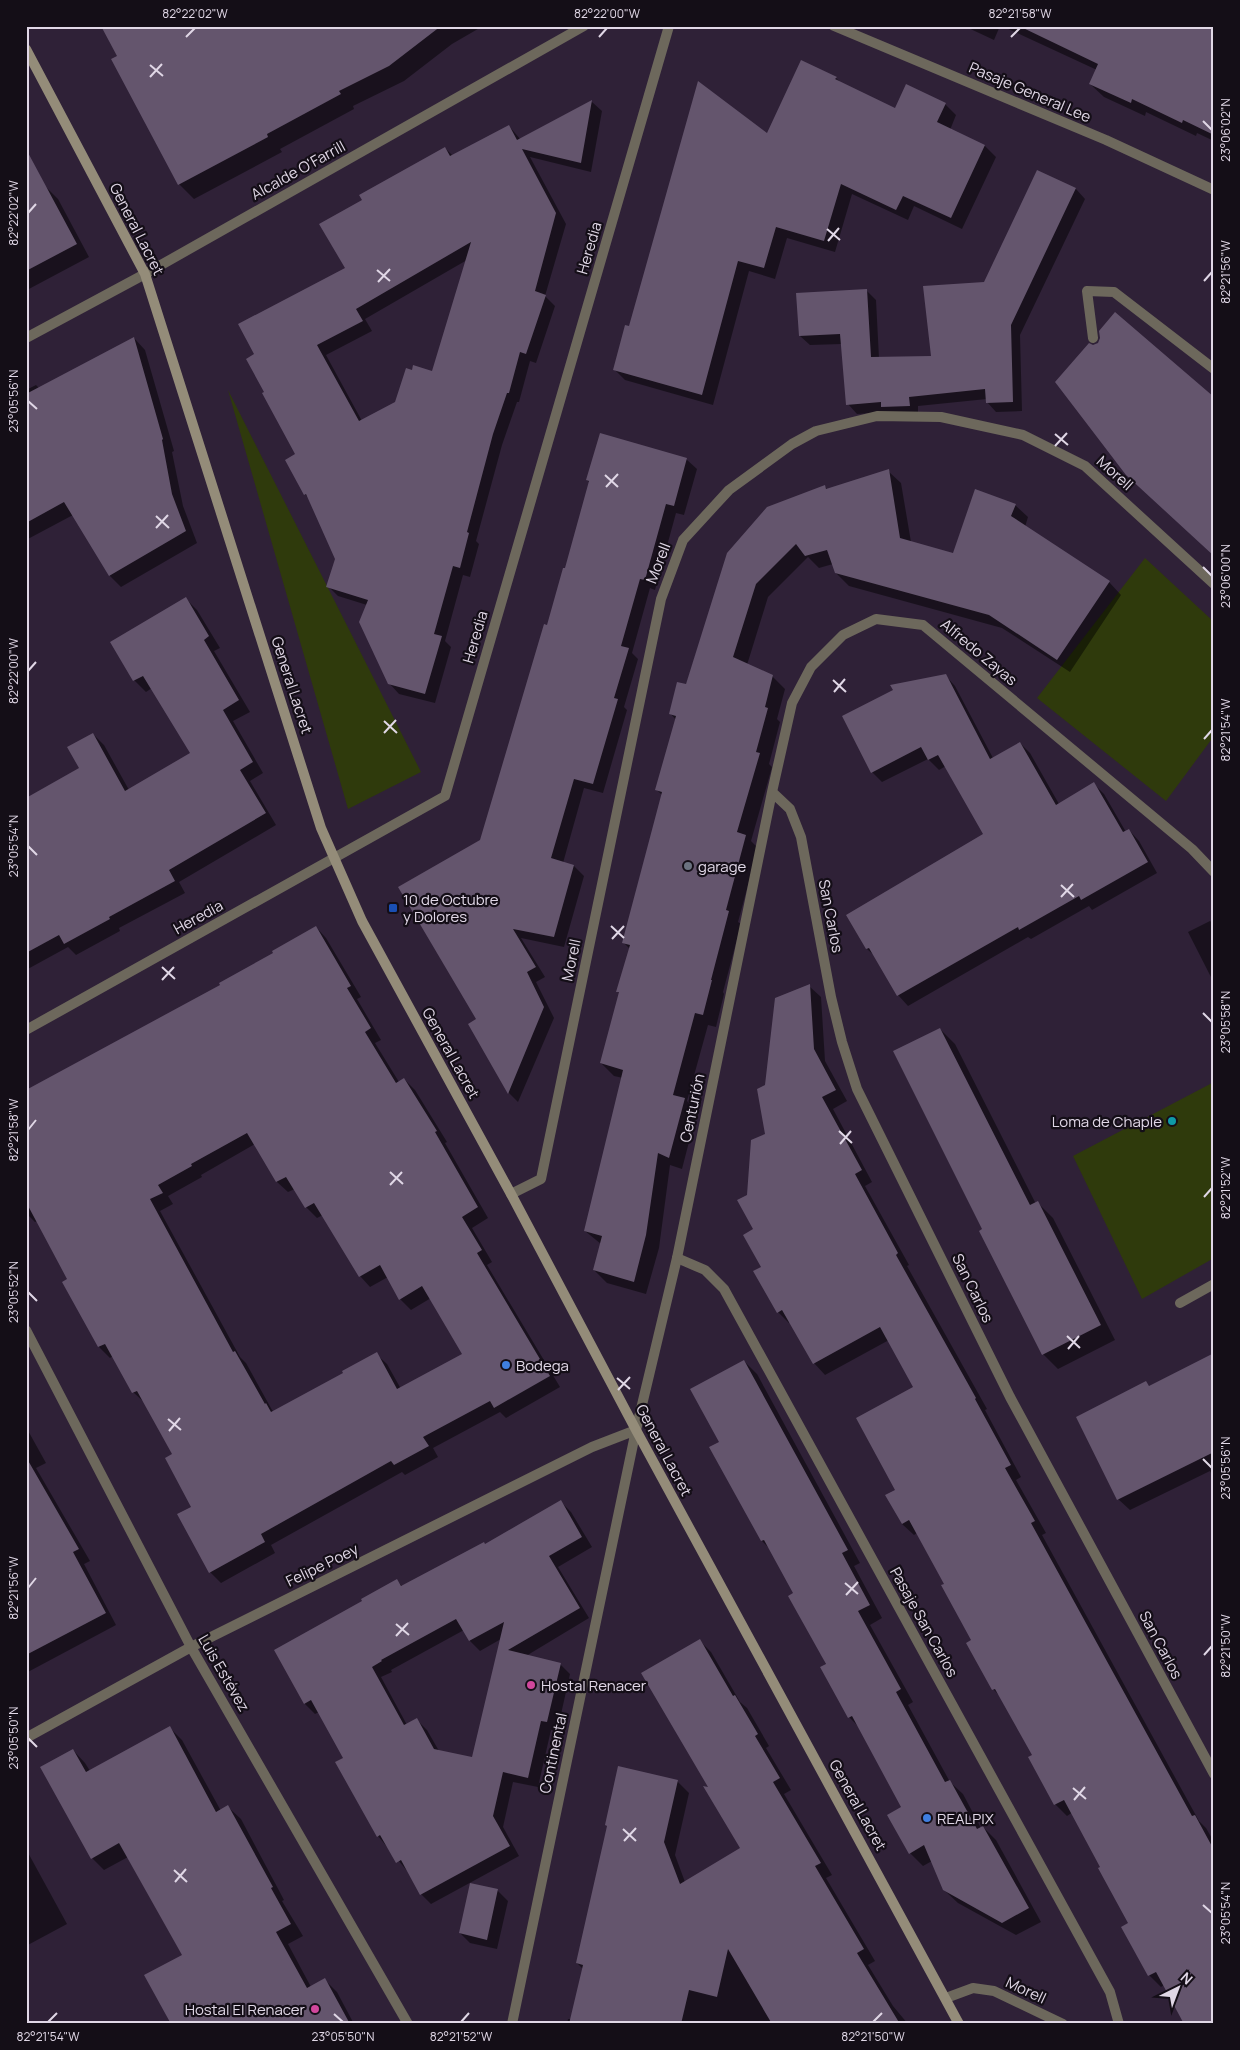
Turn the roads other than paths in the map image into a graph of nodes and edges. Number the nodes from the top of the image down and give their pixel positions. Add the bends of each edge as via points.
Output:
1 (584, 26) edge
2 (669, 26) edge
3 (834, 26) edge
4 (26, 49) edge
5 (1214, 190) edge
6 (145, 274) junction
7 (26, 338) edge
8 (1093, 338) dead end
9 (1214, 369) edge
10 (1214, 584) edge
11 (772, 792) junction
12 (334, 858) junction
13 (1214, 872) edge
14 (26, 1030) edge
15 (511, 1194) junction
16 (677, 1258) junction
17 (1214, 1284) edge
18 (1180, 1303) dead end
19 (26, 1330) edge
20 (636, 1430) junction
21 (192, 1647) junction
22 (26, 1738) edge
23 (1214, 1774) edge
24 (946, 1998) junction
25 (408, 2024) edge
26 (512, 2024) edge
27 (959, 2024) edge
28 (1063, 2024) edge
29 (1119, 2024) edge

1 - 6 street, Alcalde O'Farrill
2 - 12 street, Heredia via 445,796
3 - 5 street, Pasaje General Lee via 1106,140
4 - 6 main road, General Lacret
6 - 7 street, Alcalde O'Farrill
6 - 12 main road, General Lacret via 321,828
8 - 9 street via 1087,291 1114,292
10 - 15 street, Morell via 1085,466 1023,435 941,417 877,416 816,431 792,444 729,490 683,540 661,599 541,1179
11 - 13 street, Alfredo Zayas via 792,703 811,667 843,635 876,619 923,625 1192,849
11 - 16 street, Centurión
11 - 23 street, San Carlos via 790,809 801,837 831,997 857,1089 1010,1397
12 - 14 street, Heredia
12 - 15 main road, General Lacret via 362,921
15 - 20 main road, General Lacret
16 - 20 street, Centurión
16 - 29 street, Pasaje San Carlos via 705,1270 724,1288 1110,1992
17 - 18 street
19 - 21 street, Luis Estévez
20 - 21 street, Felipe Poey via 592,1447
20 - 24 main road, General Lacret
20 - 26 street, Continental
21 - 22 street, Felipe Poey
21 - 25 street, Luis Estévez
24 - 27 main road, General Lacret
24 - 28 street, Morell via 972,1988 994,1991

